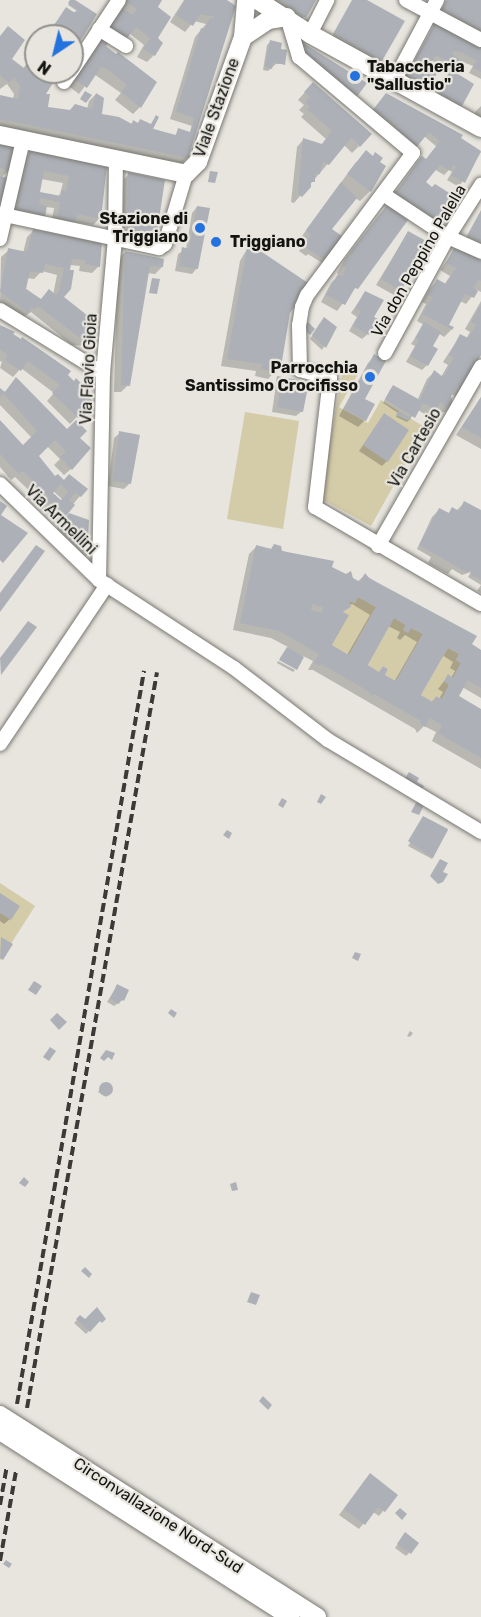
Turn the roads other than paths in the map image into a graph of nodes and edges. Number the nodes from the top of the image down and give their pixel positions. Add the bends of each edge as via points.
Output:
1 (118, 0) edge
2 (246, 0) edge
3 (257, 0) edge
4 (327, 0) edge
5 (406, 0) edge
6 (437, 0) edge
7 (430, 13) junction
8 (287, 17) junction
9 (99, 29) junction
10 (310, 34) junction
11 (243, 37) junction
12 (481, 40) edge
13 (126, 46) dead end
14 (84, 52) edge
15 (394, 81) junction
16 (481, 129) edge
17 (0, 135) edge
18 (23, 140) junction
19 (116, 160) junction
20 (186, 174) junction
21 (481, 185) edge
22 (384, 194) junction
23 (2, 215) edge
24 (448, 237) junction
25 (115, 238) junction
26 (0, 239) edge
27 (481, 252) edge
28 (0, 310) edge
29 (385, 352) dead end
30 (481, 368) edge
31 (102, 373) junction
32 (0, 484) edge
33 (378, 546) junction
34 (103, 583) junction
35 (481, 604) edge
36 (0, 744) edge
37 (481, 832) edge
38 (0, 1415) edge
39 (0, 1431) edge
40 (291, 1617) edge
41 (316, 1617) edge

1 - 9 street
2 - 11 main road, Viale Stazione
3 - 8 main road
4 - 10 street
5 - 7 street
6 - 7 street
7 - 12 street
7 - 15 street
8 - 10 main road
8 - 11 main road, Viale Stazione via 268,20
8 - 22 street via 299,57 412,153
9 - 13 street
9 - 14 street
10 - 15 main road
11 - 20 main road, Viale Stazione via 198,162
15 - 16 main road
17 - 18 main road
18 - 19 main road
18 - 23 street
19 - 20 main road
19 - 25 street, Via Flavio Gioia
20 - 25 street, Viale Stazione via 165,244 159,248
21 - 24 street, Via don Peppino Palella
22 - 24 street
22 - 33 street via 307,295 299,325 300,369 330,378 315,507
23 - 25 street
23 - 26 street
24 - 27 street
24 - 29 street, Via don Peppino Palella
25 - 31 street, Via Flavio Gioia
28 - 31 street
30 - 33 street, Via Cartesio
31 - 34 street, Via Flavio Gioia
32 - 34 street, Via Armellini
33 - 35 street
34 - 36 street
34 - 37 street, Via Armellini via 234,668 328,740
38 - 41 main road, Circonvallazione Nord-Sud
39 - 40 main road, Circonvallazione Nord-Sud

